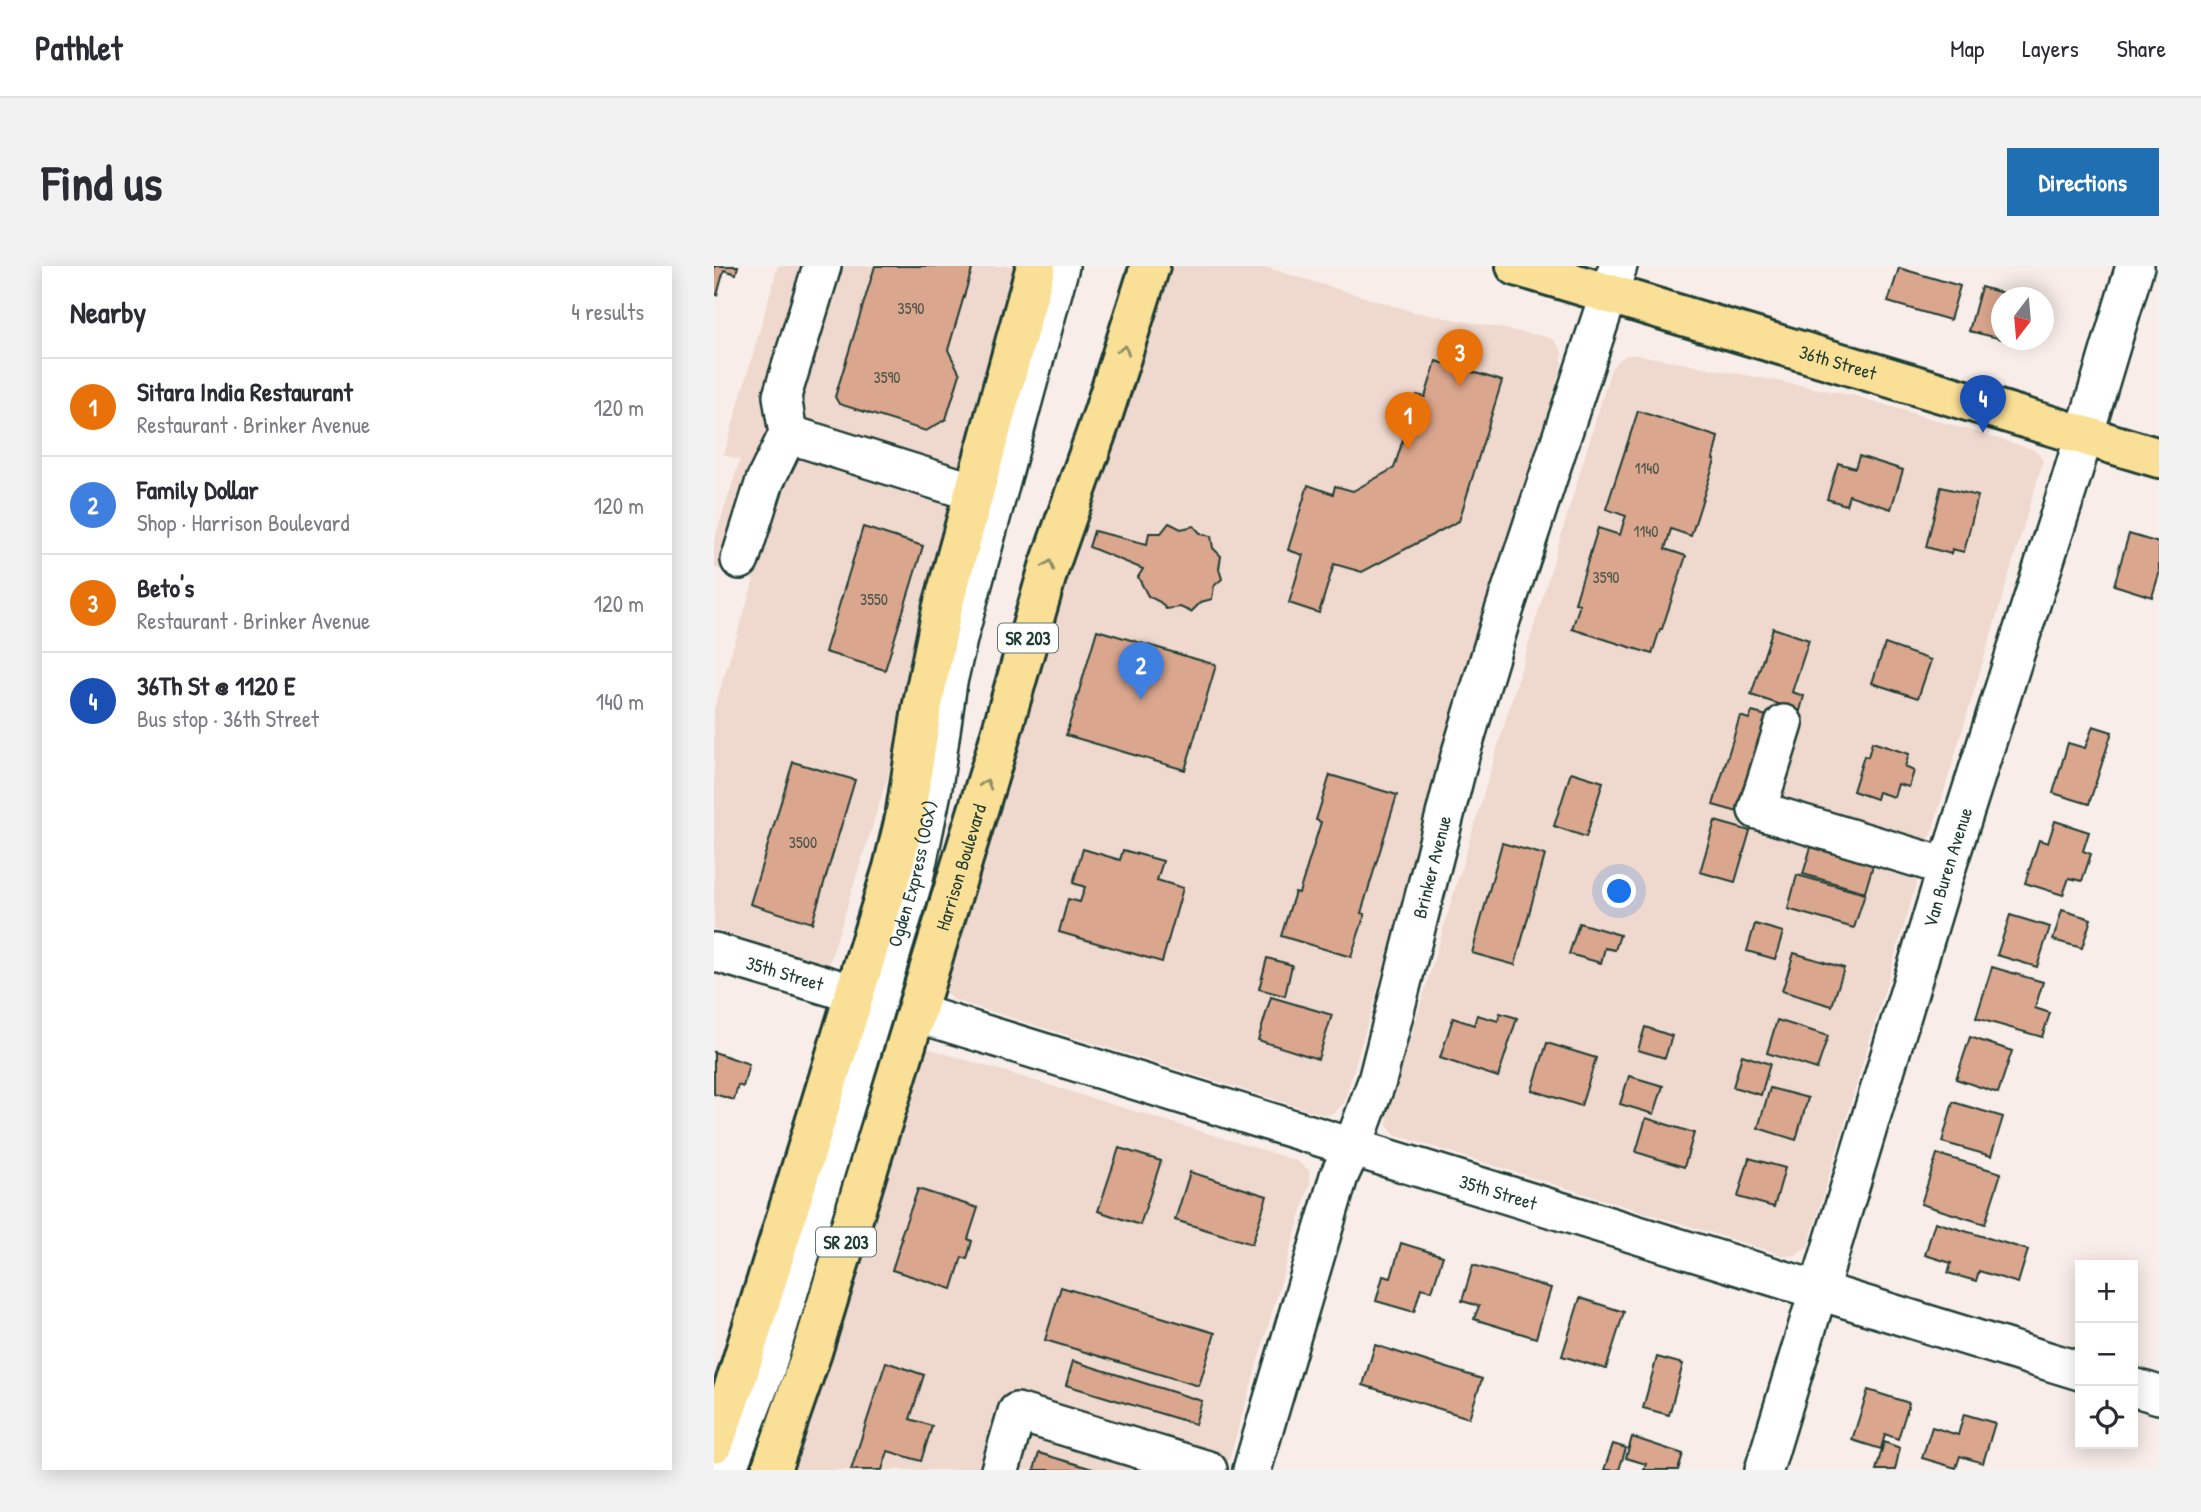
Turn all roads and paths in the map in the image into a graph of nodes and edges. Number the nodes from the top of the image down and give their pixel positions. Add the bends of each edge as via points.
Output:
1 (822, 266) edge
2 (1037, 266) edge
3 (1060, 266) edge
4 (1079, 266) edge
5 (1150, 266) edge
6 (1516, 266) edge
7 (2135, 266) edge
8 (1613, 280) edge
9 (788, 434) junction
10 (2085, 435) junction
11 (2159, 458) edge
12 (974, 492) junction
13 (740, 560) dead end
14 (1784, 724) dead end
15 (1947, 867) junction
16 (714, 952) edge
17 (855, 994) junction
18 (916, 1013) junction
19 (1353, 1146) junction
20 (1818, 1291) junction
21 (2075, 1369) edge
22 (2138, 1389) edge
23 (2159, 1395) edge
24 (714, 1443) edge
25 (727, 1470) edge
26 (748, 1470) edge
27 (771, 1470) edge
28 (1000, 1470) edge
29 (1208, 1470) edge
30 (1252, 1470) edge
31 (1763, 1470) edge

1 - 9 street via 782,396
2 - 12 main road
3 - 25 street, Ogden Express (OGX) via 959,635 914,879 765,1371
4 - 26 street, Ogden Express (OGX) via 985,605 935,866 792,1353
18 -> 5 main road, Harrison Boulevard / SR 203 via 1049,567
6 - 8 main road, 36th Street
7 - 10 street, Van Buren Avenue
8 - 10 main road, 36th Street
8 - 19 street, Brinker Avenue via 1480,689 1377,1081
9 - 12 street
9 - 13 street via 765,481
10 - 11 main road, 36th Street
10 - 15 street, Van Buren Avenue
12 - 17 main road via 932,657 905,818
14 - 15 street via 1758,810
15 - 20 street, Van Buren Avenue
16 - 17 street, 35th Street
17 - 24 main road
18 - 19 street, 35th Street
18 - 27 main road, Harrison Boulevard / SR 203
19 - 20 street, 35th Street
19 - 30 street, Brinker Avenue via 1339,1176
20 - 21 street, 35th Street
20 - 31 street, Van Buren Avenue
22 - 23 street
28 - 29 street via 1017,1412

